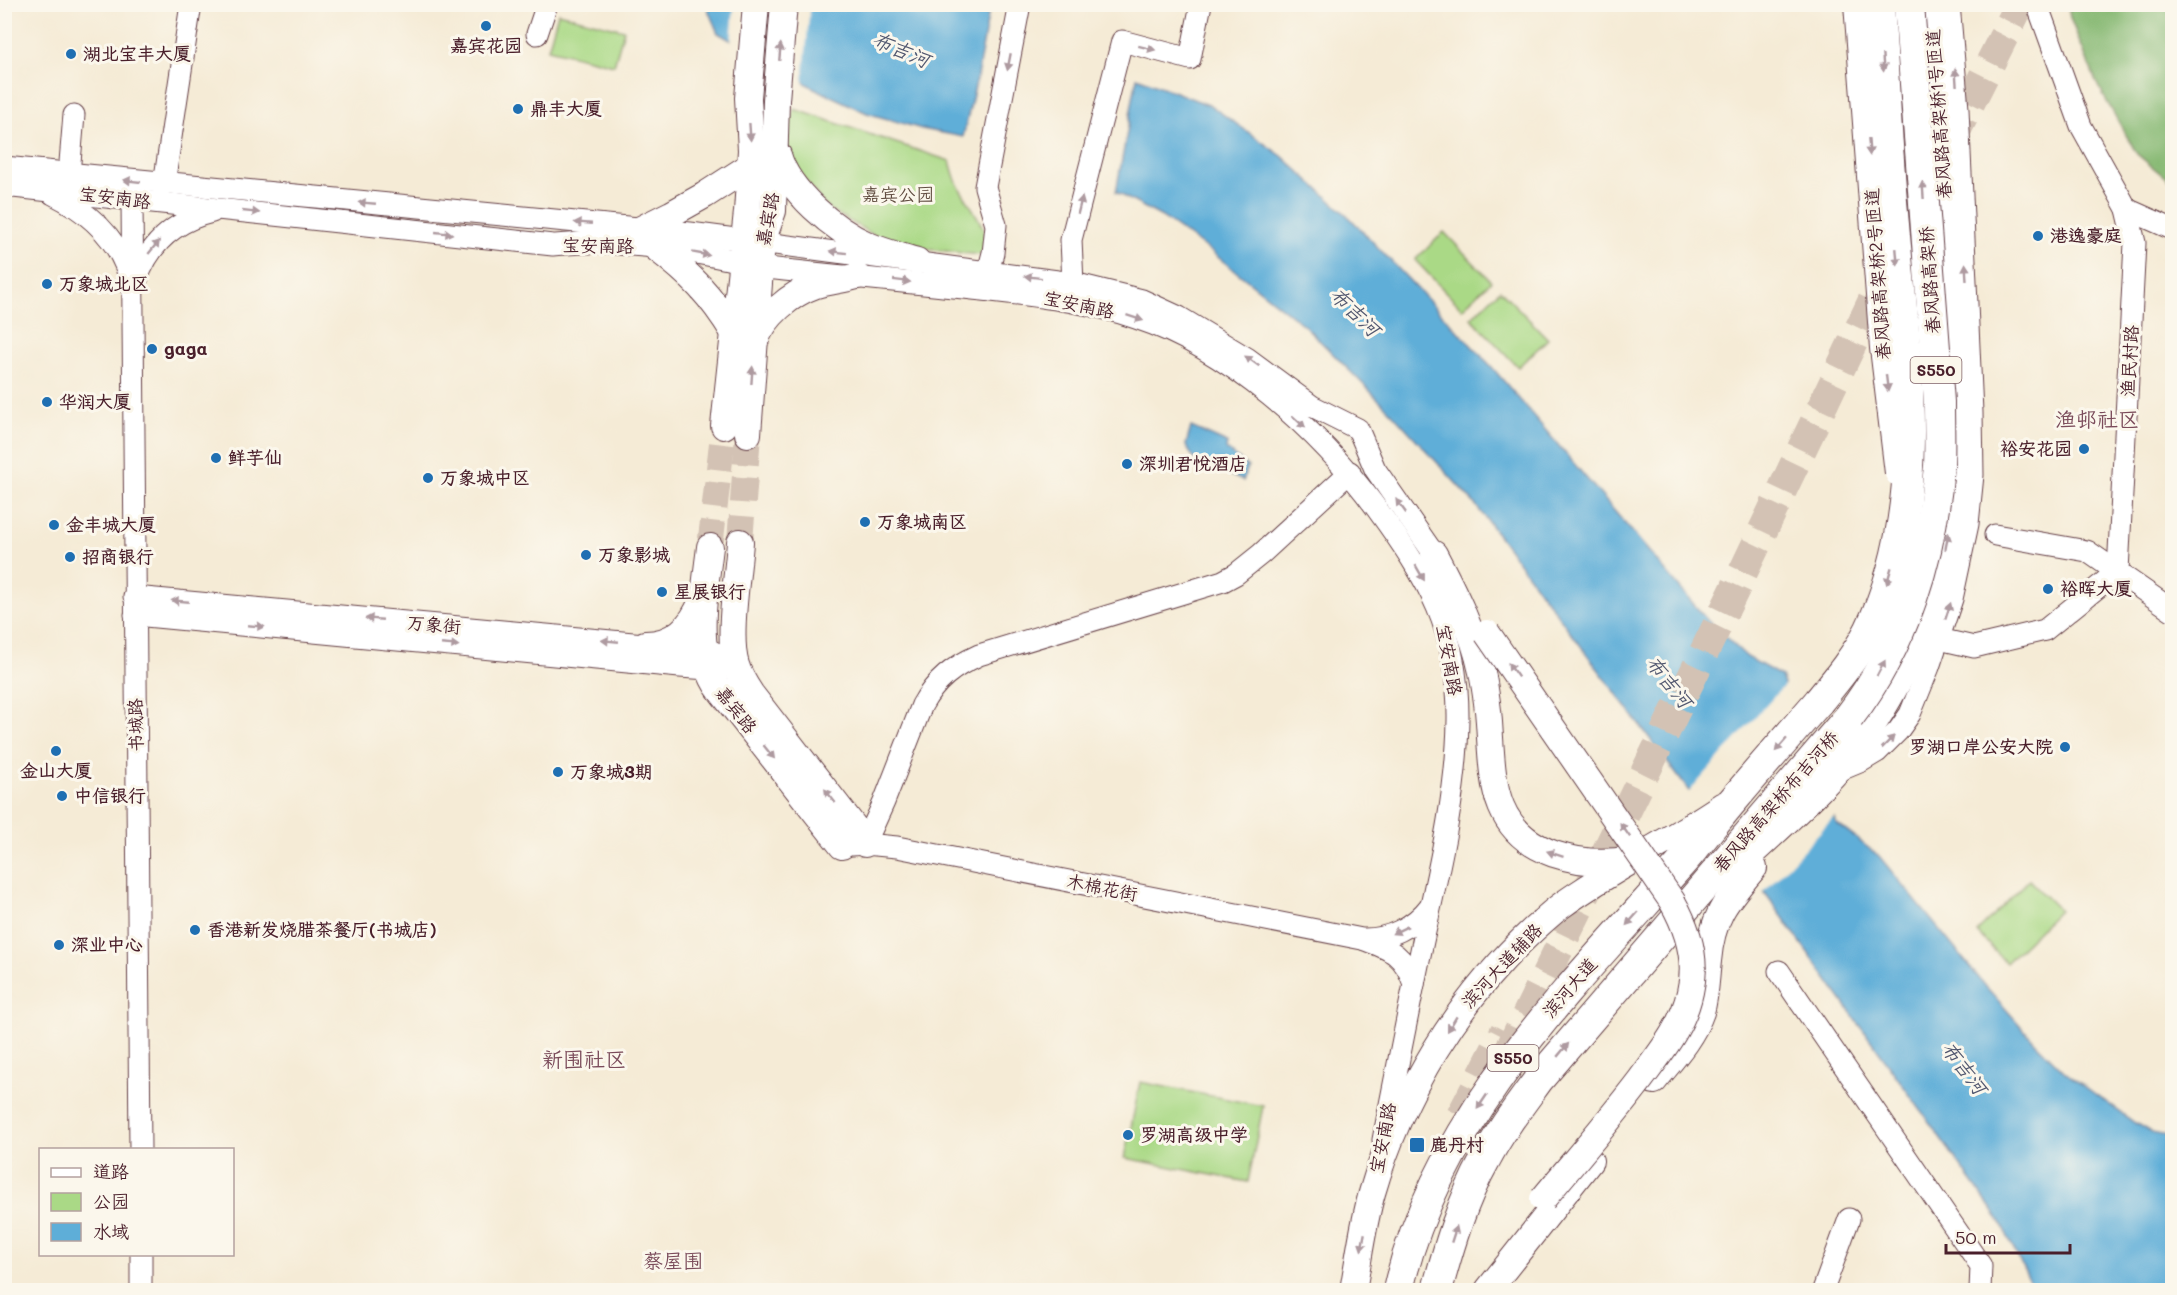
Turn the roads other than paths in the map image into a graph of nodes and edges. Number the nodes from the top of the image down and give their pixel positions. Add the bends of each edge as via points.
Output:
1 (191, 4) edge
2 (547, 4) edge
3 (756, 4) edge
4 (784, 4) edge
5 (1020, 4) edge
6 (1201, 4) edge
7 (1857, 4) edge
8 (1879, 4) edge
9 (1909, 4) edge
10 (1931, 4) edge
11 (1949, 4) edge
12 (2037, 4) edge
13 (537, 33) dead end
14 (75, 114) dead end
15 (776, 152) junction
16 (750, 166) junction
17 (4, 167) edge
18 (69, 174) junction
19 (164, 184) junction
20 (4, 186) edge
21 (45, 190) junction
22 (132, 200) junction
23 (223, 209) junction
24 (2127, 209) junction
25 (2172, 229) edge
26 (648, 238) junction
27 (752, 252) junction
28 (917, 261) junction
29 (988, 272) junction
30 (857, 276) junction
31 (1073, 283) junction
32 (132, 300) junction
33 (744, 339) junction
34 (724, 426) tunnel mouth
35 (748, 434) tunnel mouth
36 (1350, 472) junction
37 (1995, 535) dead end
38 (740, 542) tunnel mouth
39 (1898, 543) junction
40 (710, 547) tunnel mouth
41 (1434, 554) junction
42 (2118, 571) junction
43 (707, 573) junction
44 (134, 606) junction
45 (2172, 610) edge
46 (1939, 639) junction
47 (645, 644) junction
48 (1920, 662) junction
49 (723, 663) junction
50 (1819, 701) joint
51 (1849, 717) joint
52 (854, 845) junction
53 (1678, 849) junction
54 (1711, 897) junction
55 (1431, 905) junction
56 (1362, 939) junction
57 (1779, 971) dead end
58 (1414, 984) junction
59 (140, 1148) edge
60 (1372, 1194) junction
61 (1849, 1219) dead end
62 (141, 1256) edge
63 (141, 1290) edge
64 (1353, 1290) edge
65 (1398, 1290) edge
66 (1437, 1290) edge
67 (1477, 1290) edge
68 (1488, 1290) edge
69 (1823, 1290) edge
70 (1980, 1290) edge

1 - 19 street
2 - 13 street
3 -> 16 main road, 嘉宾路 via 748,98
15 -> 4 main road, 嘉宾路
5 -> 29 street via 985,187 996,225
31 -> 6 street via 1071,240 1122,41 1190,58
7 -> 39 main road, 春风路高架桥2号匝道, bridge via 1883,348 1898,472
8 -> 39 highway, 春风路高架桥 / S550, bridge via 1909,416 1905,500
51 -> 9 highway, 春风路高架桥 / S550, bridge via 1879,674 1909,607 1922,568 1939,465 1939,402
48 -> 10 main road, 春风路高架桥1号匝道 via 1928,612 1946,551 1958,466 1957,386
46 -> 11 street via 1963,552 1973,455 1958,109
12 - 24 street, 渔民村路 via 2081,126
14 - 18 street
15 - 27 main road, 嘉宾路 via 773,211
15 - 28 main road via 786,177 799,194 842,230 873,248
16 - 26 main road via 671,214
16 - 27 main road, 嘉宾路
17 - 18 street, 宝安南路
19 -> 18 street, 宝安南路
26 -> 19 street, 宝安南路
20 - 21 street, 宝安南路
21 - 22 street, 宝安南路
21 - 32 street, 书城路 via 81,211 111,239 124,260
22 - 23 street, 宝安南路
22 - 32 street, 书城路
23 -> 26 street, 宝安南路 via 553,245
32 -> 23 street, 书城路 via 144,261 158,242 192,217
24 - 25 street
24 - 42 street, 渔民村路 via 2136,243 2136,263
26 - 27 street, 宝安南路
26 - 33 main road via 710,296
28 -> 27 street, 宝安南路
27 - 30 street, 宝安南路
27 - 33 main road, 嘉宾路
28 - 29 street, 宝安南路
31 -> 29 street, 宝安南路
30 - 33 main road via 814,286 791,298
30 -> 36 street, 宝安南路 via 1067,300 1137,318 1196,346 1237,372 1306,428
41 -> 31 street, 宝安南路 via 1375,469 1358,429 1312,406 1247,357 1179,317 1122,294
32 - 44 street, 书城路
33 - 34 main road, 嘉宾路
35 -> 33 main road, 嘉宾路
36 - 52 street via 1262,554 1223,581 979,655 951,669 922,705 884,802
36 -> 55 street, 宝安南路 via 1414,562 1440,610 1449,639 1458,717 1456,756
37 - 42 street via 2087,551
38 - 49 main road, 嘉宾路 via 733,636
39 -> 50 highway, 春风路高架桥 / S550, bridge via 1882,601 1868,632
40 - 43 main road
53 -> 41 main road via 1634,858 1572,859 1531,843 1513,827 1500,807 1493,782 1489,720 1477,654 1461,608
67 -> 41 main road, bridge via 1507,1242 1675,1032 1691,990 1693,965 1686,931 1672,901
42 - 45 street
42 - 46 street via 2045,630 1974,647
43 - 47 main road via 690,623 671,639
43 - 49 main road
47 -> 44 street, 万象街
44 -> 49 street, 万象街
44 - 59 street, 书城路
46 - 48 street
47 - 49 street, 万象街
54 -> 48 main road, 春风路高架桥1号匝道 via 1832,776
52 -> 49 main road, 嘉宾路 via 858,832
49 -> 52 main road, 嘉宾路 via 720,690
50 -> 53 highway, 春风路高架桥布吉河桥 / S550 via 1736,797
51 - 54 highway, 春风路高架桥布吉河桥 / S550
52 - 56 street, 木棉花街 via 897,847
53 -> 60 main road, 滨河大道辅路 via 1606,875 1559,907 1488,976 1458,1014 1409,1098
53 -> 65 highway, 滨河大道 / S550 via 1505,1068 1471,1118 1441,1169 1418,1221
66 -> 54 highway, 滨河大道 / S550 via 1468,1195 1507,1122 1653,943
54 - 68 main road via 1705,996 1686,1041
55 -> 56 street, 木棉花街 via 1413,924 1382,939
55 - 58 street, 宝安南路
56 - 58 street, 木棉花街 via 1395,952 1410,971
57 - 70 street via 1981,1266
58 - 60 street, 宝安南路
60 -> 64 main road, 滨河大道辅路
61 - 69 street
62 - 63 street

